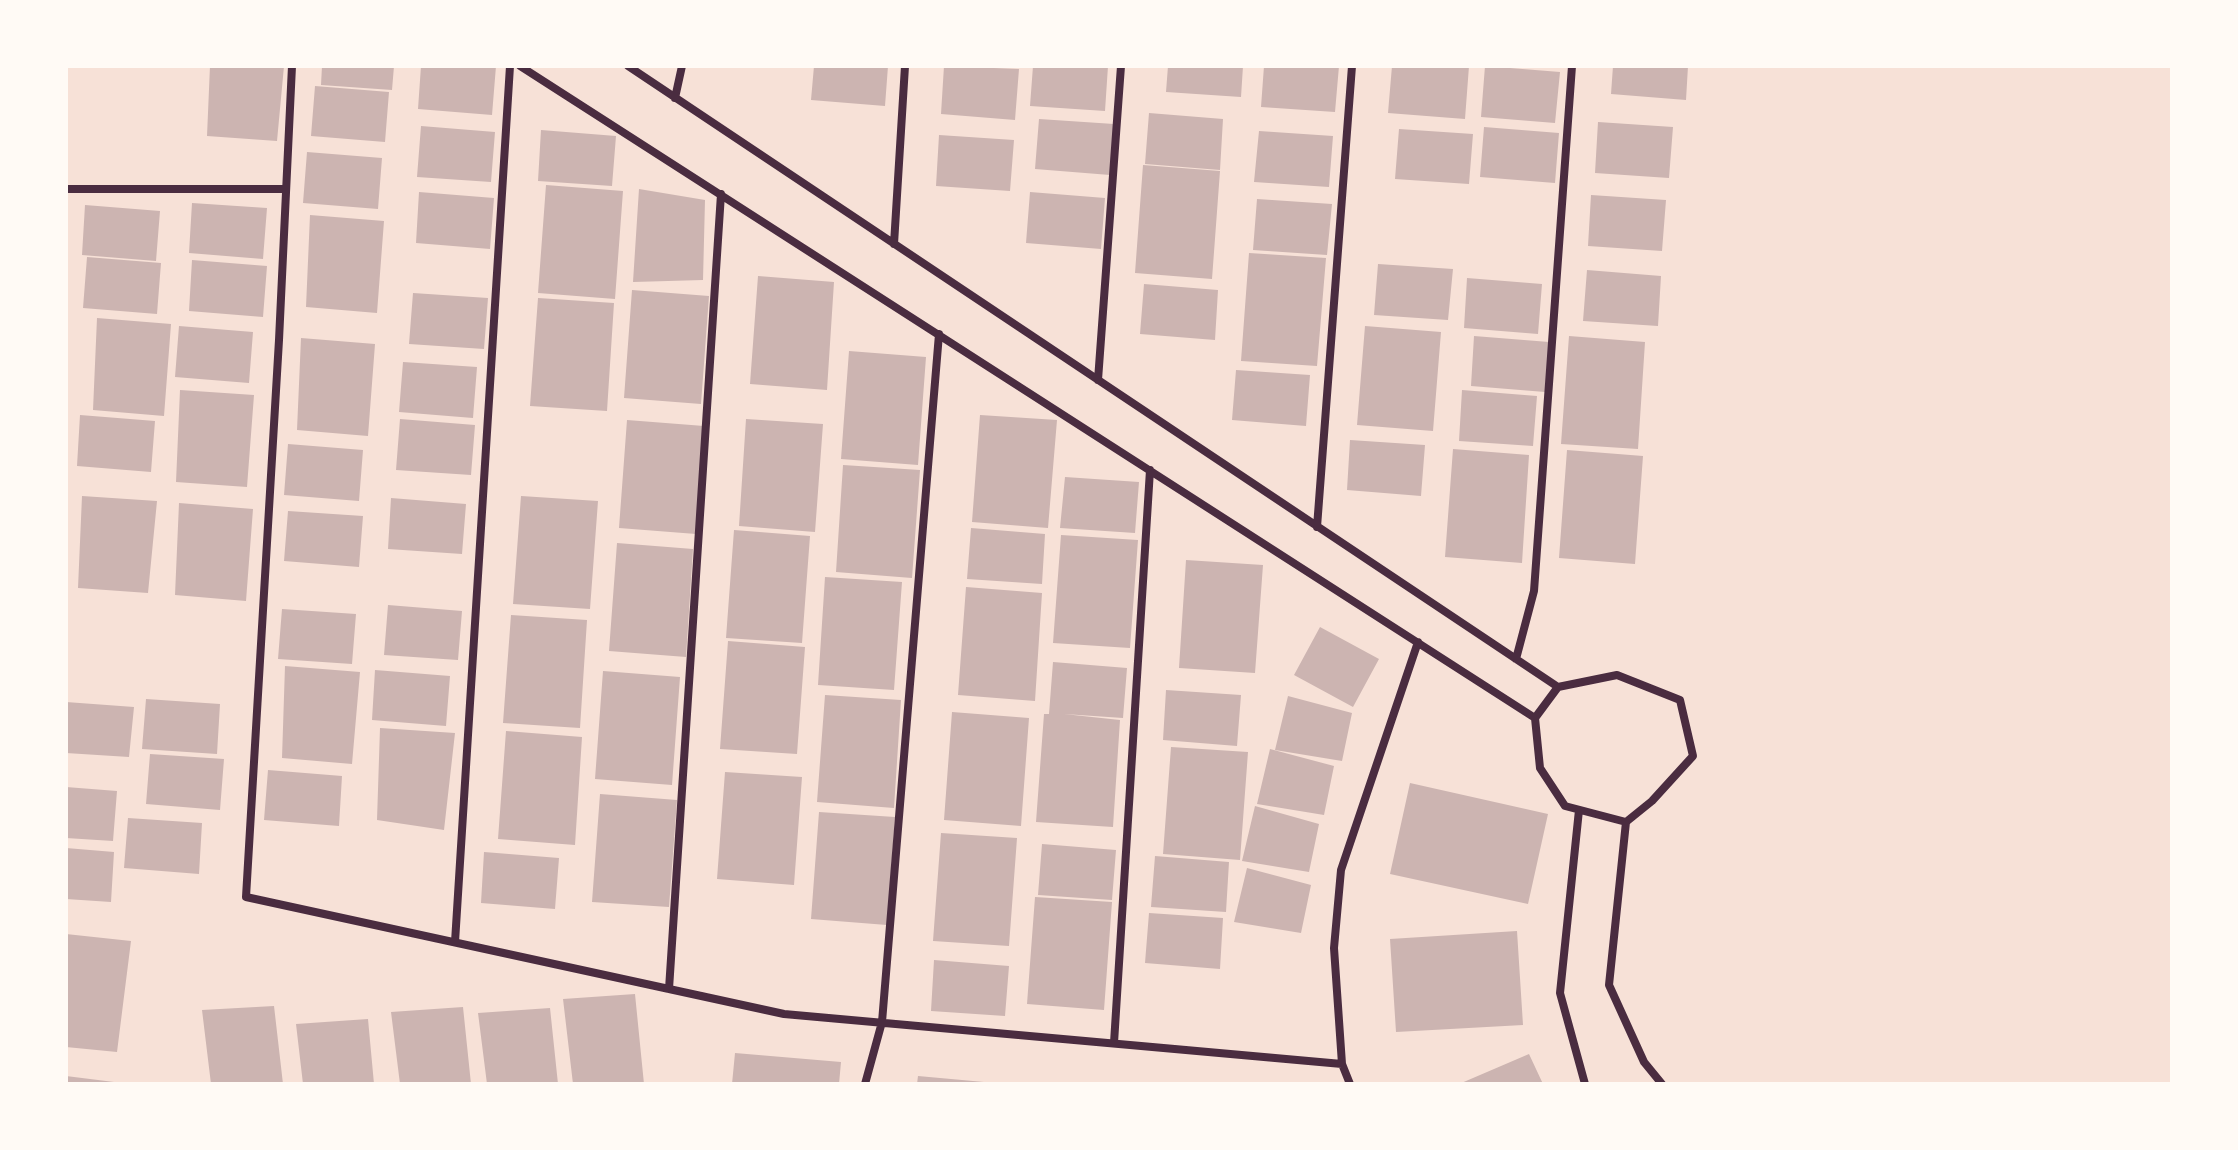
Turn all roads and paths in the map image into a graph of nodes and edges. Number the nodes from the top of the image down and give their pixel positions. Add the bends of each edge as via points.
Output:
1 (292, 66) edge
2 (510, 66) edge
3 (520, 66) edge
4 (628, 66) edge
5 (682, 66) edge
6 (905, 66) edge
7 (1121, 66) edge
8 (1352, 66) edge
9 (1572, 66) edge
10 (675, 98) junction
11 (66, 189) edge
12 (286, 189) junction
13 (721, 194) junction
14 (894, 244) junction
15 (939, 334) junction
16 (1098, 380) junction
17 (1150, 470) junction
18 (1317, 527) junction
19 (1418, 642) junction
20 (1516, 659) junction
21 (1558, 687) junction
22 (1535, 718) junction
23 (1579, 810) junction
24 (1626, 822) junction
25 (455, 942) junction
26 (669, 989) junction
27 (882, 1022) junction
28 (1114, 1043) junction
29 (1342, 1064) junction
30 (865, 1084) edge
31 (1350, 1084) edge
32 (1585, 1084) edge
33 (1662, 1084) edge

1 - 12 street
2 - 25 street
3 - 13 street
4 - 10 street
5 - 10 street
6 - 14 street
7 - 16 street
8 - 18 street
9 - 20 street via 1534,591
10 - 14 street
11 - 12 street
12 - 25 street via 246,897
13 - 15 street
13 - 26 street
14 - 16 street
15 - 17 street
15 - 27 street
16 - 18 street
17 - 19 street
17 - 28 street
18 - 20 street
19 - 22 street
19 - 29 street via 1341,870 1334,948
20 - 21 street
21 - 22 street
21 - 24 street via 1617,675 1680,700 1693,756
22 - 23 street via 1540,768 1565,806
23 - 24 street
23 - 32 street via 1560,993
24 - 33 street via 1609,985 1644,1062
25 - 26 street
26 - 27 street via 784,1014
27 - 28 street
27 - 30 street
28 - 29 street
29 - 31 street

